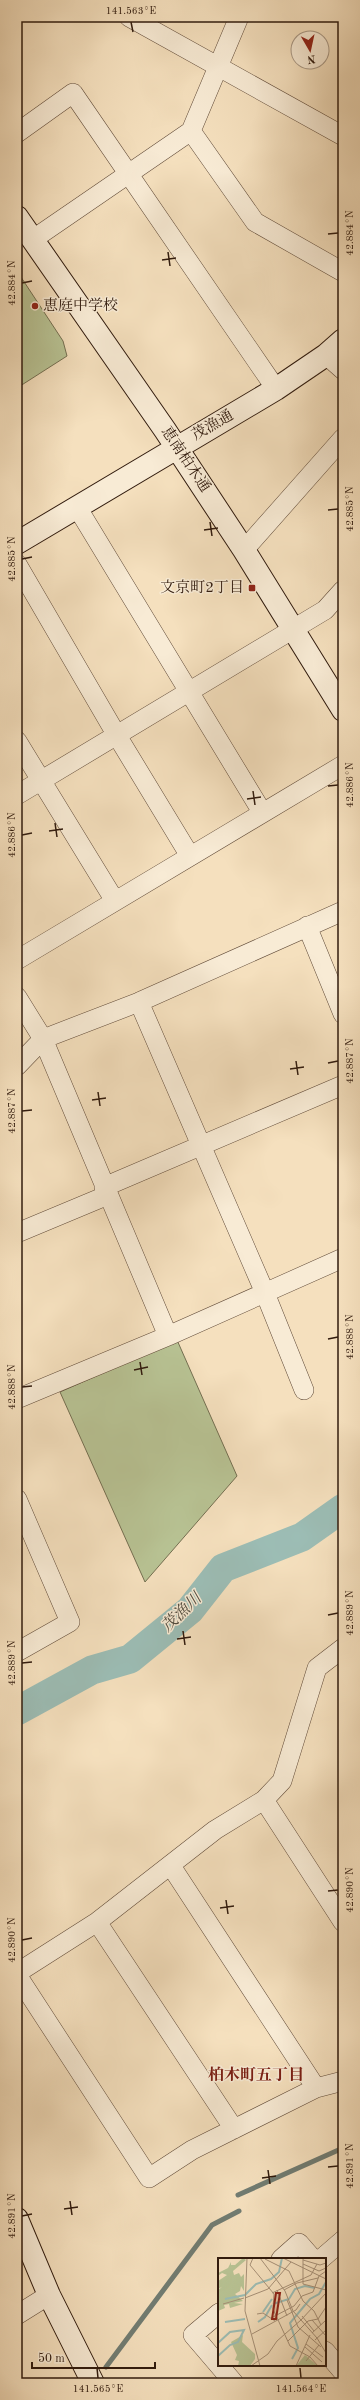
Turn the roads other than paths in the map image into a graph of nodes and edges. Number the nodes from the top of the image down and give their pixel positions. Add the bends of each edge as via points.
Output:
1 (129, 17) edge
2 (239, 17) edge
3 (219, 66) junction
4 (191, 131) junction
5 (17, 133) edge
6 (343, 136) edge
7 (128, 175) junction
8 (17, 217) edge
9 (32, 240) junction
10 (343, 272) edge
11 (343, 340) edge
12 (326, 355) junction
13 (343, 370) edge
14 (276, 389) junction
15 (343, 438) edge
16 (176, 447) junction
17 (77, 507) junction
18 (17, 543) edge
19 (244, 550) junction
20 (17, 564) edge
21 (343, 590) edge
22 (293, 629) junction
23 (188, 692) junction
24 (343, 710) edge
25 (116, 734) junction
26 (17, 741) edge
27 (343, 765) edge
28 (41, 781) junction
29 (17, 795) edge
30 (262, 812) junction
31 (190, 856) junction
32 (115, 901) junction
33 (343, 911) edge
34 (307, 926) junction
35 (17, 960) edge
36 (17, 997) edge
37 (139, 1002) junction
38 (343, 1014) edge
39 (43, 1039) junction
40 (17, 1066) edge
41 (343, 1085) edge
42 (200, 1146) junction
43 (106, 1191) junction
44 (17, 1233) edge
45 (343, 1258) edge
46 (264, 1293) junction
47 (168, 1336) junction
48 (304, 1390) dead end
49 (17, 1399) edge
50 (17, 1499) edge
51 (343, 1648) edge
52 (17, 1652) edge
53 (264, 1800) junction
54 (171, 1866) junction
55 (97, 1922) junction
56 (343, 1922) edge
57 (17, 1974) edge
58 (343, 2080) edge
59 (316, 2088) junction
60 (234, 2129) junction
61 (17, 2219) edge
62 (343, 2240) edge
63 (282, 2258) edge
64 (313, 2258) edge
65 (322, 2258) edge
66 (49, 2295) junction
67 (218, 2314) edge
68 (17, 2315) edge
69 (326, 2353) edge
70 (218, 2364) edge
71 (220, 2366) edge
72 (343, 2372) edge
73 (93, 2383) edge
74 (234, 2383) edge

1 - 3 street
2 - 3 street
3 - 4 street
3 - 6 street
4 - 7 street
4 - 10 street via 255,222
5 - 7 street via 72,93
7 - 9 street
7 - 14 street
8 - 9 street, 恵南柏木通
9 - 16 street, 恵南柏木通
11 - 12 street, 茂漁通
12 - 13 street
12 - 14 street, 茂漁通
14 - 16 street, 茂漁通
15 - 19 street
16 - 17 street, 茂漁通
16 - 19 street, 恵南柏木通
17 - 18 street, 茂漁通
17 - 23 street
19 - 22 street, 恵南柏木通
20 - 25 street
21 - 22 street via 325,610
22 - 23 street
22 - 24 street, 恵南柏木通
23 - 25 street
23 - 30 street
25 - 28 street
25 - 31 street
26 - 28 street
27 - 30 street
28 - 29 street
28 - 32 street
30 - 31 street
31 - 32 street
32 - 35 street
33 - 34 street
34 - 37 street
34 - 38 street
36 - 39 street
37 - 39 street
37 - 42 street
39 - 40 street
39 - 43 street
41 - 42 street
42 - 43 street
42 - 46 street
43 - 44 street
43 - 47 street
45 - 46 street
46 - 47 street
46 - 48 street
47 - 49 street
50 - 52 street via 70,1622
51 - 53 street via 317,1668 282,1781
53 - 54 street via 215,1830
53 - 56 street
54 - 55 street
54 - 59 street
55 - 57 street
55 - 60 street
57 - 60 street via 149,2178 192,2150
58 - 59 street
59 - 60 street
61 - 66 street
62 - 65 street
63 - 64 street via 299,2243
66 - 68 street
66 - 73 street
67 - 70 street via 194,2335
69 - 72 street
71 - 74 street

